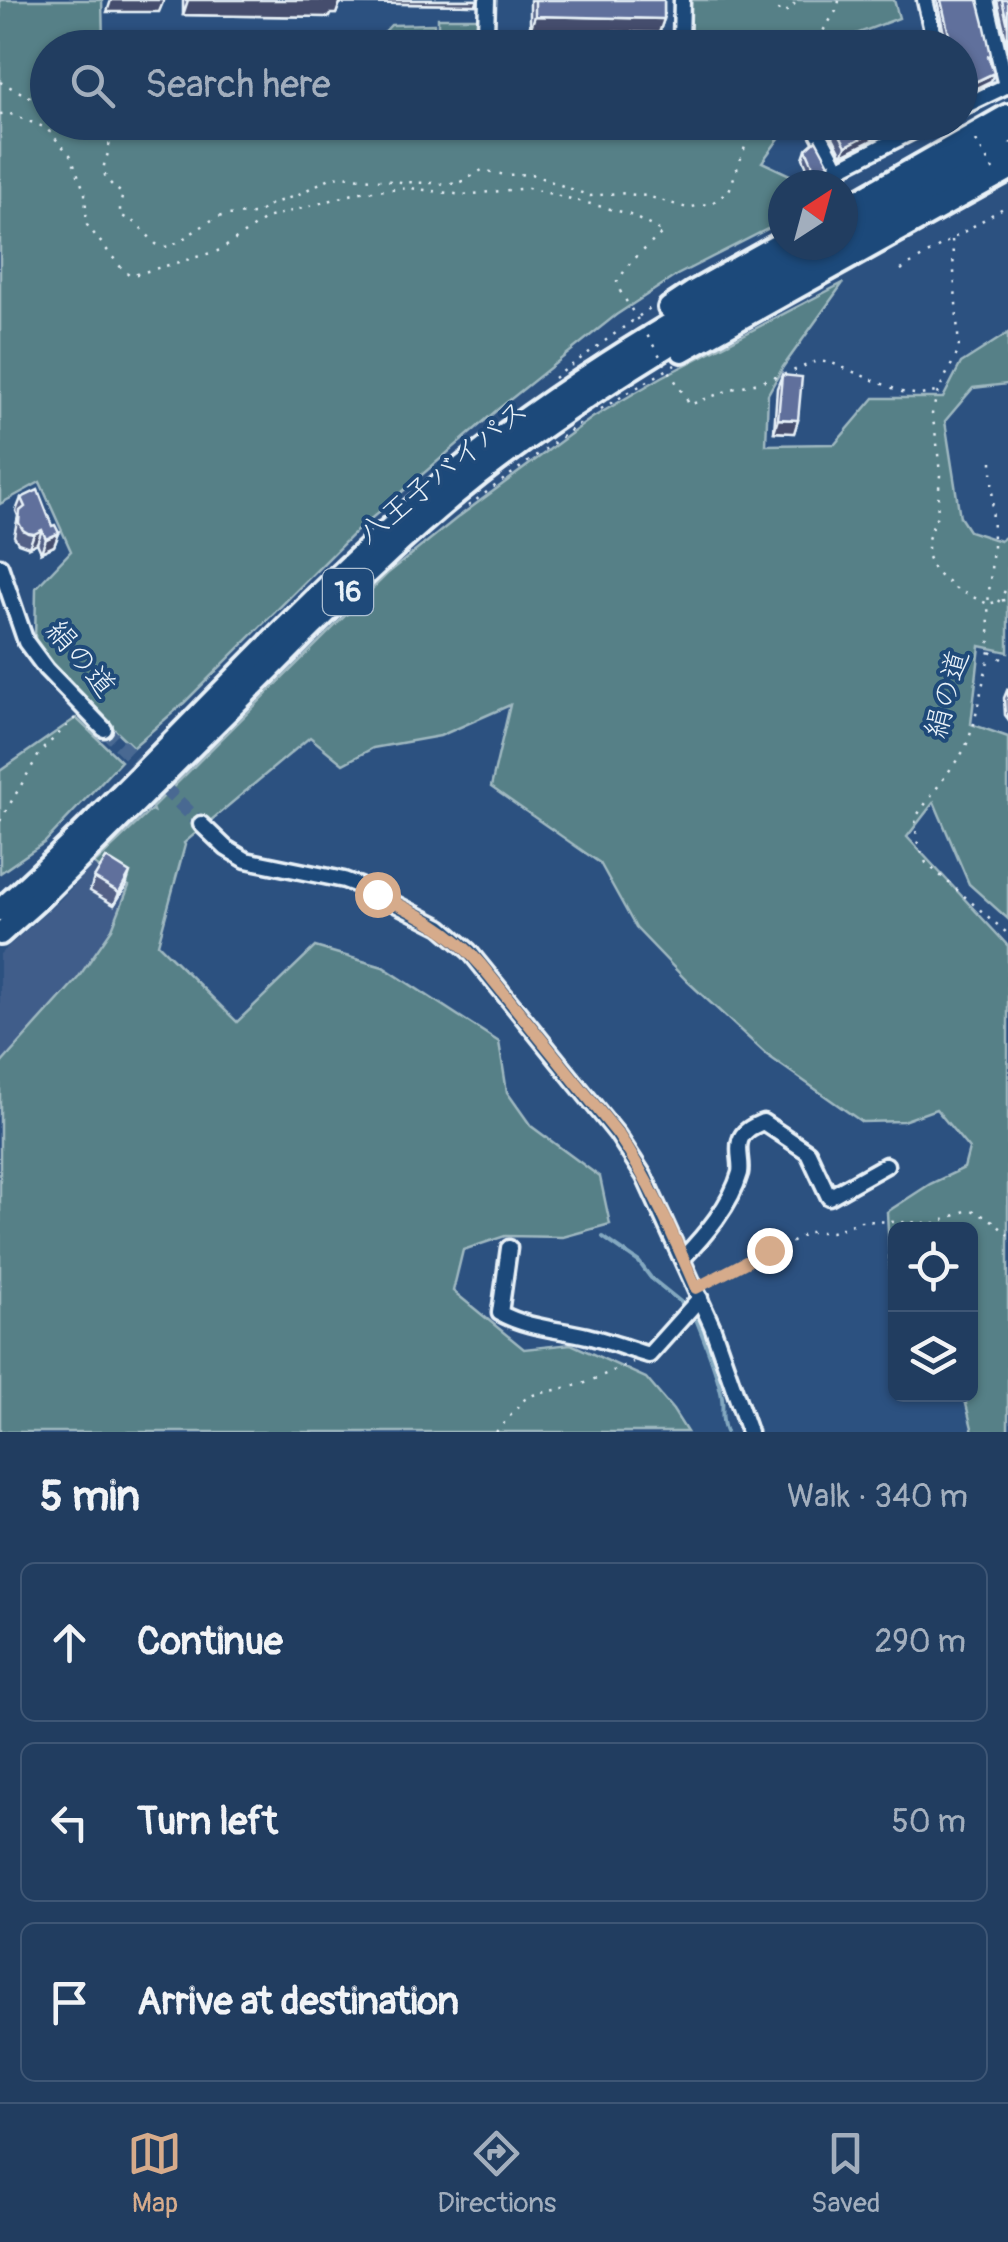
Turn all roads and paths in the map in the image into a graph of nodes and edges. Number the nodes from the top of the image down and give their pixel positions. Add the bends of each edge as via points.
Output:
1 (487, 0) edge
2 (682, 0) edge
3 (772, 0) edge
4 (797, 0) edge
5 (839, 0) edge
6 (925, 0) edge
7 (986, 0) edge
8 (486, 30) edge
9 (681, 30) edge
10 (824, 30) edge
11 (932, 30) edge
12 (0, 82) edge
13 (1007, 85) edge
14 (30, 97) edge
15 (978, 99) edge
16 (0, 114) edge
17 (1008, 116) edge
18 (30, 122) edge
19 (1008, 132) edge
20 (978, 133) edge
21 (57, 140) edge
22 (109, 140) edge
23 (748, 140) edge
24 (822, 140) edge
25 (896, 140) edge
26 (965, 140) edge
27 (976, 141) dead end
28 (1008, 152) edge
29 (1000, 170) edge
30 (858, 200) edge
31 (1008, 205) edge
32 (858, 217) edge
33 (858, 237) edge
34 (952, 240) junction
35 (768, 250) edge
36 (780, 260) edge
37 (816, 260) edge
38 (902, 270) dead end
39 (679, 362) dead end
40 (570, 387) junction
41 (938, 392) junction
42 (594, 413) dead end
43 (582, 422) dead end
44 (515, 448) junction
45 (992, 461) dead end
46 (465, 508) dead end
47 (0, 566) edge
48 (1008, 586) edge
49 (1008, 600) edge
50 (997, 603) junction
51 (988, 604) junction
52 (990, 652) junction
53 (1008, 663) edge
54 (84, 708) junction
55 (104, 729) tunnel mouth
56 (0, 822) edge
57 (202, 824) tunnel mouth
58 (0, 910) edge
59 (0, 934) edge
60 (1008, 934) edge
61 (886, 1165) dead end
62 (1008, 1235) edge
63 (509, 1248) dead end
64 (683, 1258) junction
65 (695, 1302) junction
66 (649, 1355) junction
67 (496, 1432) edge
68 (749, 1432) edge

1 - 8 street
2 - 9 street
3 - 4 path via 780,13
5 - 10 path
6 - 11 street
7 - 13 street
12 - 14 path
13 - 15 street
16 - 18 path, bridge
17 - 20 highway
19 - 32 highway
21 - 41 path, bridge via 71,156 85,193 87,225 130,276 220,250 266,218 362,192 410,188 463,195 528,188 626,213 663,232 617,282 689,405 817,361 902,392
22 - 23 path via 103,167 124,194 120,215 164,247 215,218 256,214 341,176 458,184 482,170 530,174 590,196 647,196 687,208 729,192
24 - 25 street via 838,170
26 - 30 highway
27 - 29 path, bridge
28 - 33 highway, 八王子バイパス / 16
29 - 44 highway, 16
31 - 34 path
34 - 38 path
34 - 41 path via 959,350
35 - 40 highway, 16 via 655,318
36 - 40 highway, 八王子バイパス / 16
37 - 44 highway, 八王子バイパス / 16 via 675,340
39 - 42 path
40 - 58 highway, 八王子バイパス / 16 via 424,497 356,558
41 - 51 path via 932,414 940,475 928,556 935,572
43 - 46 path
44 - 59 highway, 八王子バイパス / 16 via 368,572
45 - 51 path, 絹の道
47 - 54 street, 絹の道 via 26,642
48 - 50 path
49 - 50 path
50 - 51 path
51 - 52 path, 絹の道
52 - 53 path
52 - 60 path, 絹の道 via 974,724 916,818 917,841 926,863
54 - 55 street, 絹の道
54 - 56 path via 41,750
57 - 64 street via 246,860 344,880 456,938 618,1134
61 - 64 street via 829,1198 808,1152 763,1122 750,1127 740,1141 741,1170 729,1198
62 - 65 path via 970,1209 936,1224 861,1221 808,1232
63 - 66 street via 500,1314
64 - 65 street
65 - 66 street
65 - 68 street via 712,1326
66 - 67 path via 583,1384 525,1399

